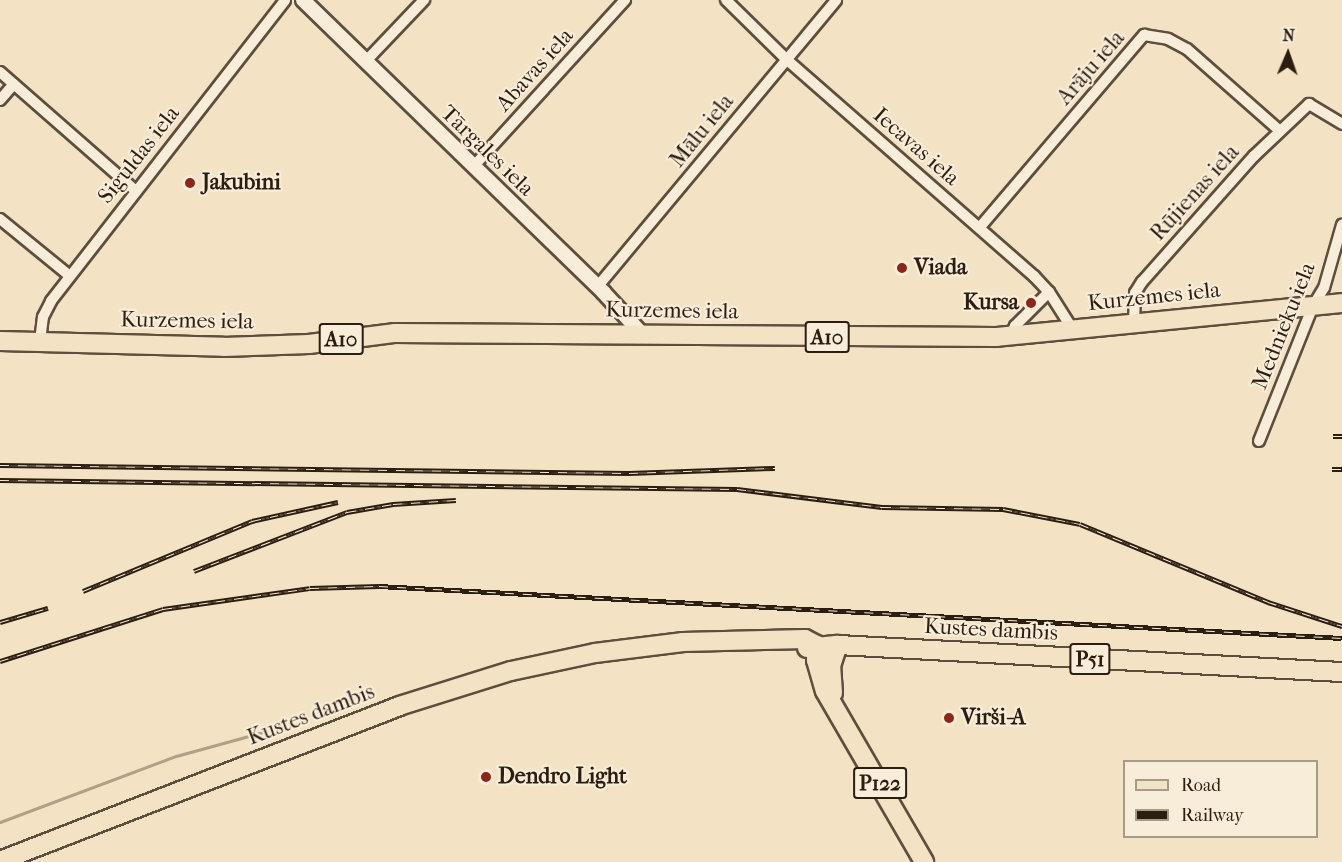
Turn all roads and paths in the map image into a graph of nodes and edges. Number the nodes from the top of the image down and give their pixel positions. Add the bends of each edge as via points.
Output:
1 (285, 0) edge
2 (303, 0) edge
3 (424, 0) edge
4 (625, 0) edge
5 (726, 0) edge
6 (836, 0) edge
7 (786, 58) junction
8 (365, 62) junction
9 (0, 72) edge
10 (14, 84) junction
11 (0, 100) edge
12 (1340, 119) edge
13 (1280, 131) junction
14 (473, 167) junction
15 (136, 190) junction
16 (0, 219) edge
17 (1342, 225) edge
18 (980, 227) junction
19 (70, 276) junction
20 (598, 286) junction
21 (1049, 292) junction
22 (1342, 303) edge
23 (1313, 306) junction
24 (1134, 322) junction
25 (1073, 330) junction
26 (642, 334) junction
27 (1011, 335) junction
28 (0, 341) edge
29 (40, 341) junction
30 (1259, 441) dead end
31 (817, 645) junction
32 (838, 645) junction
33 (1342, 672) edge
34 (836, 704) junction
35 (0, 861) edge
36 (924, 862) edge

1 - 15 street, Siguldas iela
2 - 8 street, Tārgales iela
3 - 8 street
4 - 14 street, Abavas iela
5 - 7 street, Iecavas iela
6 - 7 street, Mālu iela
7 - 18 street, Iecavas iela
7 - 20 street, Mālu iela
8 - 14 street, Tārgales iela
9 - 10 street
10 - 11 street
10 - 15 street
12 - 13 street, Rūjienas iela via 1309,104
13 - 18 street, Arāju iela via 1186,49 1168,39 1144,35
13 - 24 street, Rūjienas iela via 1142,282 1136,293
14 - 20 street, Tārgales iela
15 - 19 street, Siguldas iela
16 - 19 street
17 - 23 street, Mednieku iela via 1324,288
18 - 21 street, Iecavas iela
19 - 29 street, Siguldas iela via 43,317
20 - 26 street, Tārgales iela
21 - 25 street, Iecavas iela
21 - 27 street
22 - 23 main road, Kurzemes iela / A10
23 - 24 main road, Kurzemes iela / A10
23 - 30 street, Mednieku iela
24 - 25 main road, Kurzemes iela / A10
25 - 27 main road, Kurzemes iela / A10
26 - 27 main road, Kurzemes iela / A10
26 - 29 main road, Kurzemes iela / A10 via 395,333 309,344 224,348
28 - 29 main road, Kurzemes iela / A10
31 - 32 main road, Kustes dambis
31 - 34 main road, P122 via 820,679
31 - 35 main road, Kustes dambis via 805,649 650,646 539,664 437,693
32 - 33 main road, Kustes dambis / P51
32 - 34 main road, P122 via 830,675
34 - 36 main road, P122

